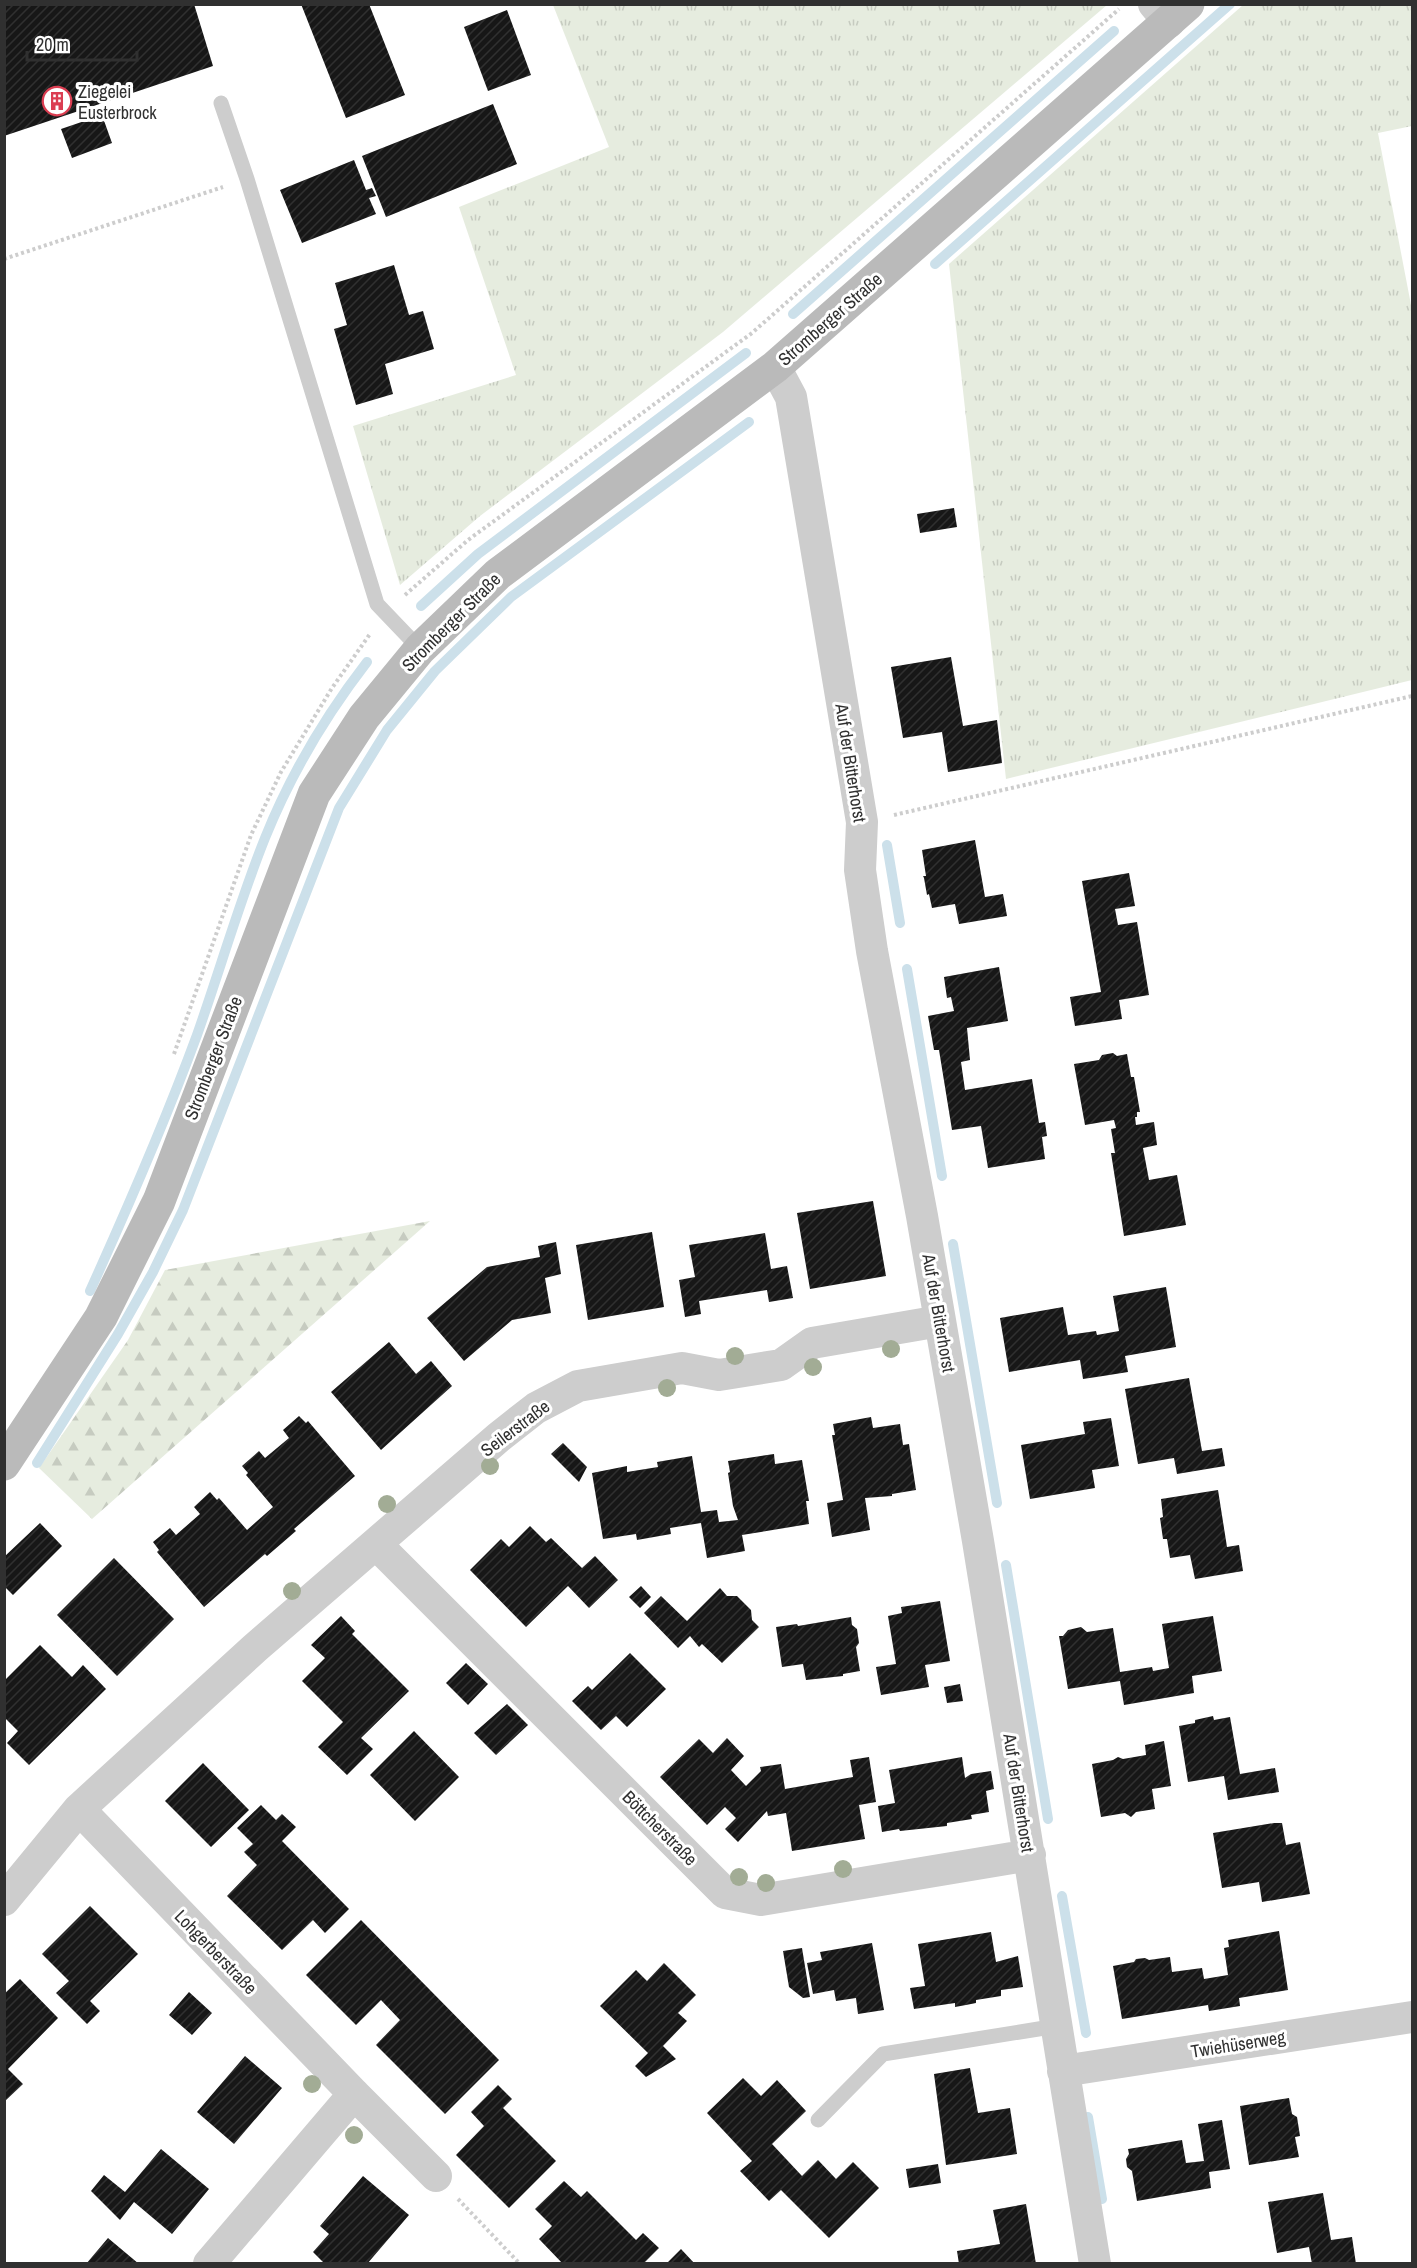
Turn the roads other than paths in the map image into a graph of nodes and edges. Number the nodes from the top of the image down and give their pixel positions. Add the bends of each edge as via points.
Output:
1 (1170, 10) edge
2 (221, 103) dead end
3 (775, 367) junction
4 (420, 649) junction
5 (940, 1321) junction
6 (4, 1464) edge
7 (376, 1544) junction
8 (79, 1809) junction
9 (1030, 1855) junction
10 (4, 1900) edge
11 (1413, 2017) edge
12 (1057, 2026) junction
13 (1064, 2071) junction
14 (354, 2094) junction
15 (818, 2120) dead end
16 (436, 2176) road end
17 (209, 2264) edge
18 (1095, 2264) edge

1 - 3 main road, Stromberger Straße
2 - 4 lane via 377,604
3 - 4 main road, Stromberger Straße via 498,574
3 - 5 street, Auf der Bitterhorst via 791,397 862,822 860,870 872,951
4 - 6 main road, Stromberger Straße via 364,717 314,794 159,1201 101,1317
5 - 7 street, Seilerstraße via 812,1344 782,1365 719,1375 682,1368 578,1386 536,1408
5 - 9 street, Auf der Bitterhorst
7 - 8 street, Seilerstraße
7 - 9 street, Böttcherstraße via 725,1893 761,1900
8 - 10 street
8 - 14 street, Lohgerberstraße
9 - 12 street, Auf der Bitterhorst
11 - 13 street, Twiehüserweg
12 - 13 street, Auf der Bitterhorst
12 - 15 lane via 883,2054
13 - 18 street, Auf der Bitterhorst
14 - 16 street, Lohgerberstraße
14 - 17 street

